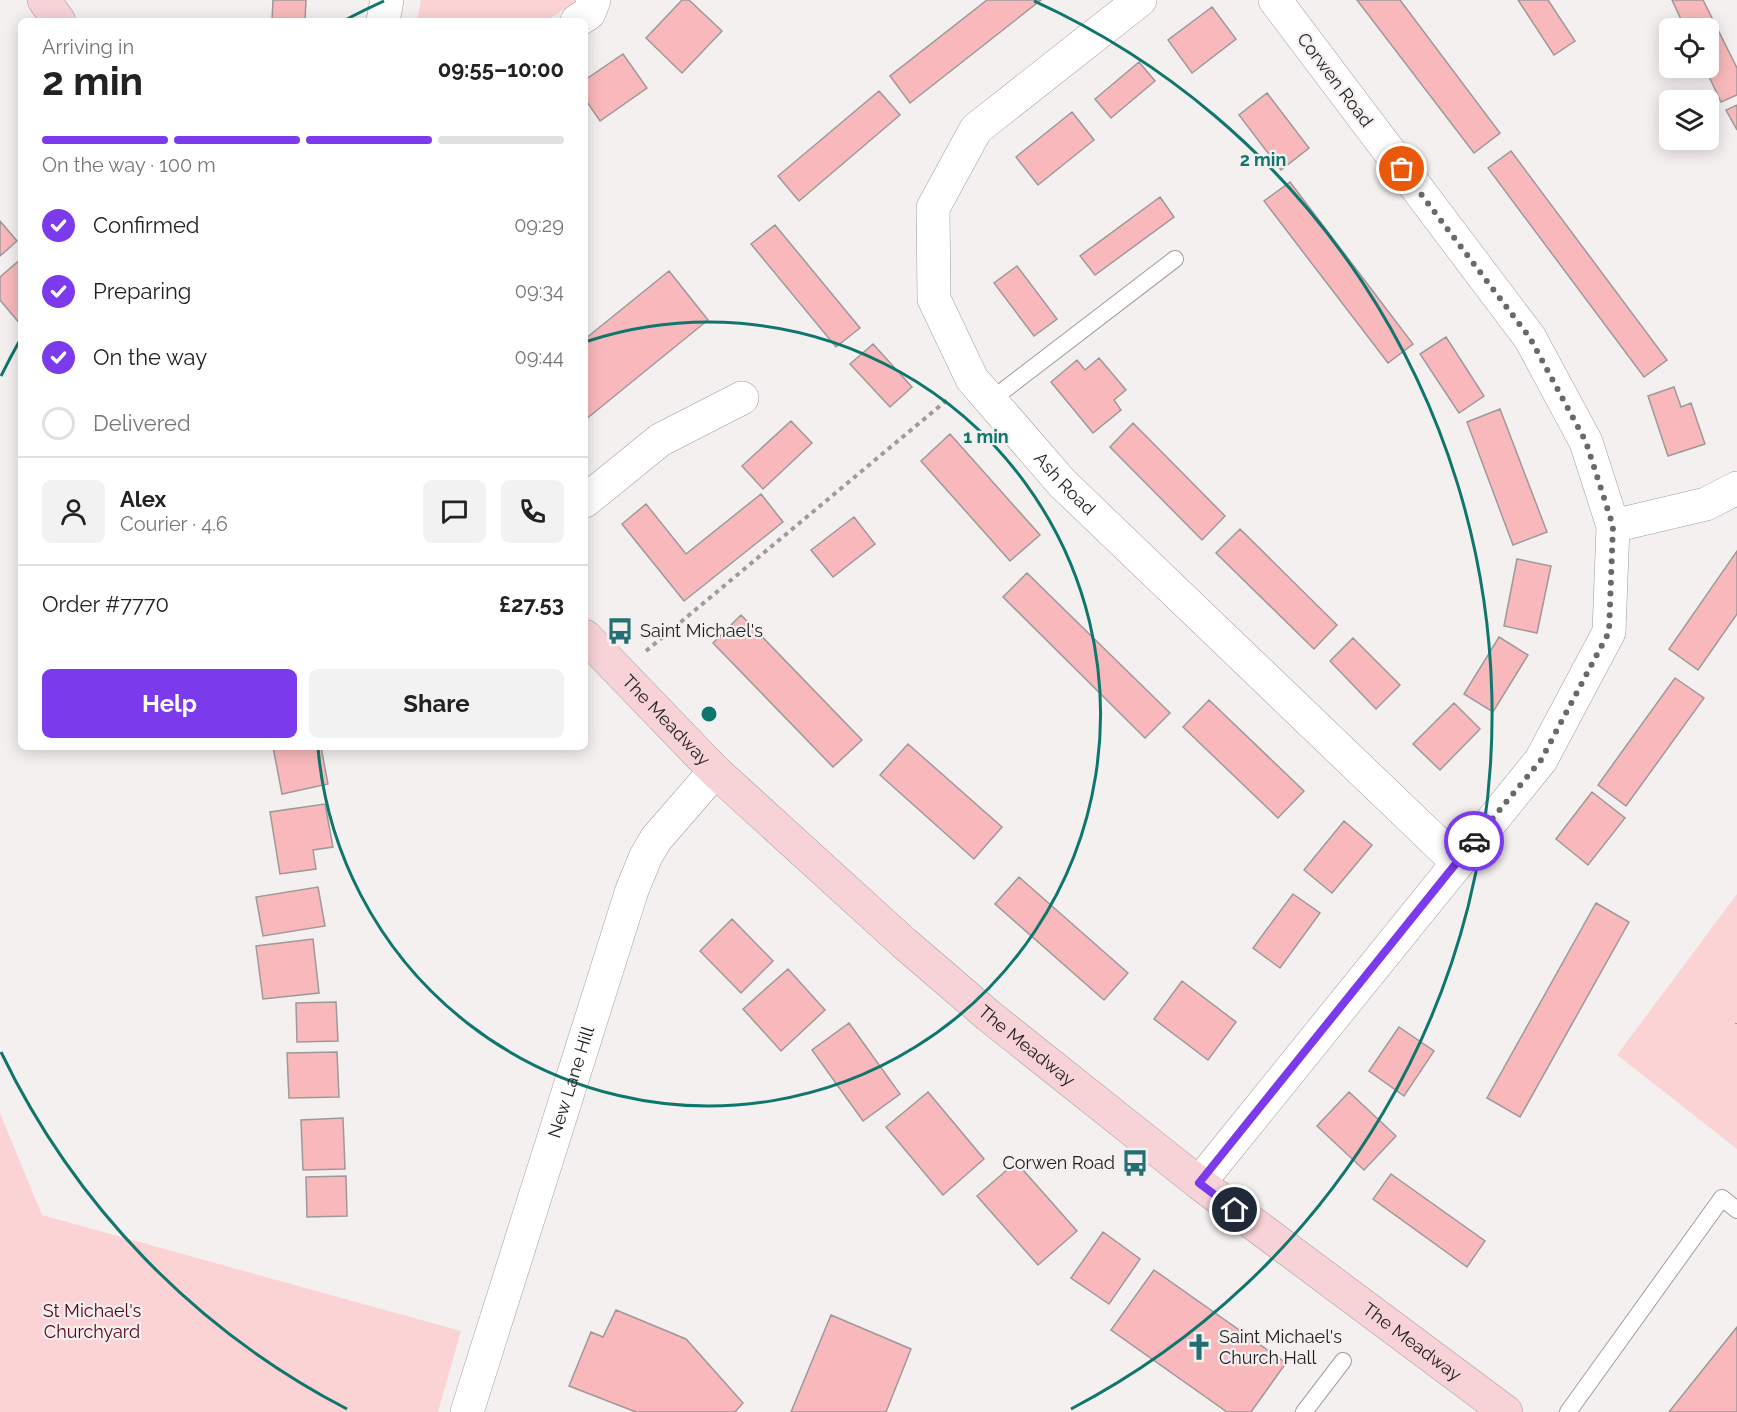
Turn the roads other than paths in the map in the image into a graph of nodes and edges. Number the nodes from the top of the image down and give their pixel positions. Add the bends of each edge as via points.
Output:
1 (44, 0) edge
2 (387, 0) edge
3 (594, 0) edge
4 (1140, 0) edge
5 (1275, 0) edge
6 (57, 18) edge
7 (384, 18) edge
8 (581, 18) edge
9 (1175, 259) dead end
10 (982, 390) junction
11 (742, 398) dead end
12 (1737, 488) edge
13 (588, 499) edge
14 (1613, 526) junction
15 (588, 639) edge
16 (715, 771) junction
17 (1457, 862) junction
18 (1199, 1183) junction
19 (1737, 1210) edge
20 (1343, 1362) dead end
21 (467, 1412) edge
22 (1304, 1412) edge
23 (1506, 1412) edge
24 (1568, 1412) edge

1 - 6 street
2 - 7 street
3 - 8 street via 589,13
4 - 10 street, Ash Road via 976,129 933,208 934,299
5 - 14 street, Corwen Road via 1530,338 1586,442
9 - 10 lane
10 - 17 street, Ash Road via 1062,483
11 - 13 street via 660,440
12 - 14 street via 1706,504
14 - 17 street, Corwen Road via 1609,632 1541,760
15 - 16 street, The Meadway
16 - 18 street, The Meadway via 981,1009
16 - 21 street, New Lane Hill via 656,839 632,890
17 - 18 street, Corwen Road
18 - 23 street, The Meadway
19 - 24 lane via 1722,1198
20 - 22 lane

